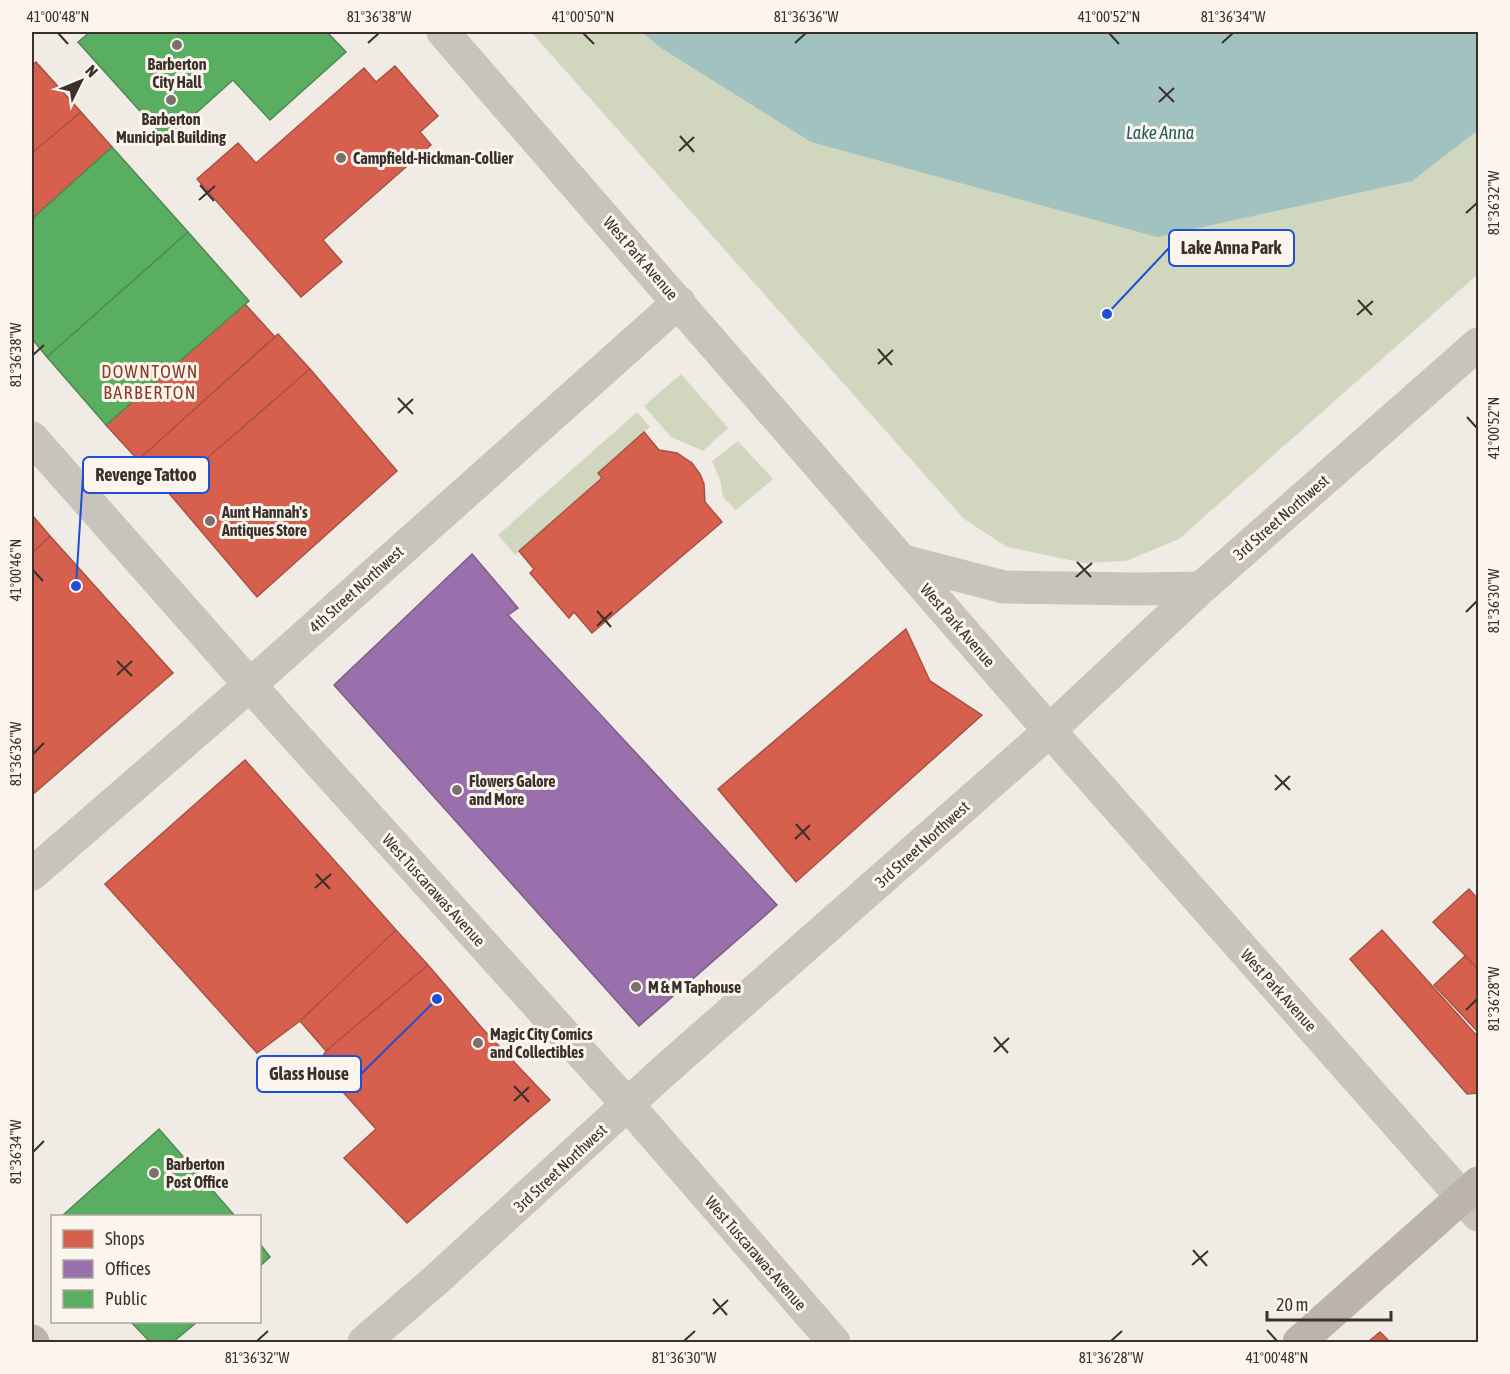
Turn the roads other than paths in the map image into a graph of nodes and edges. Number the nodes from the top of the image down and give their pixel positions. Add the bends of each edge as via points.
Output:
1 (443, 32) edge
2 (679, 302) junction
3 (1479, 344) edge
4 (32, 438) edge
5 (903, 561) junction
6 (1201, 588) junction
7 (250, 685) junction
8 (1050, 731) junction
9 (32, 874) edge
10 (627, 1105) junction
11 (1473, 1198) edge
12 (364, 1342) edge
13 (834, 1342) edge
14 (1299, 1342) edge

1 - 2 street, West Park Avenue
2 - 5 street, West Park Avenue
2 - 7 street, 4th Street Northwest
3 - 6 street, 3rd Street Northwest
4 - 7 street, West Tuscarawas Avenue
5 - 6 street via 1004,587
5 - 8 street, West Park Avenue
6 - 8 street, 3rd Street Northwest
7 - 9 street, 4th Street Northwest
7 - 10 street, West Tuscarawas Avenue
8 - 10 street, 3rd Street Northwest
8 - 11 street, West Park Avenue
10 - 12 street, 3rd Street Northwest
10 - 13 street, West Tuscarawas Avenue
11 - 14 street

